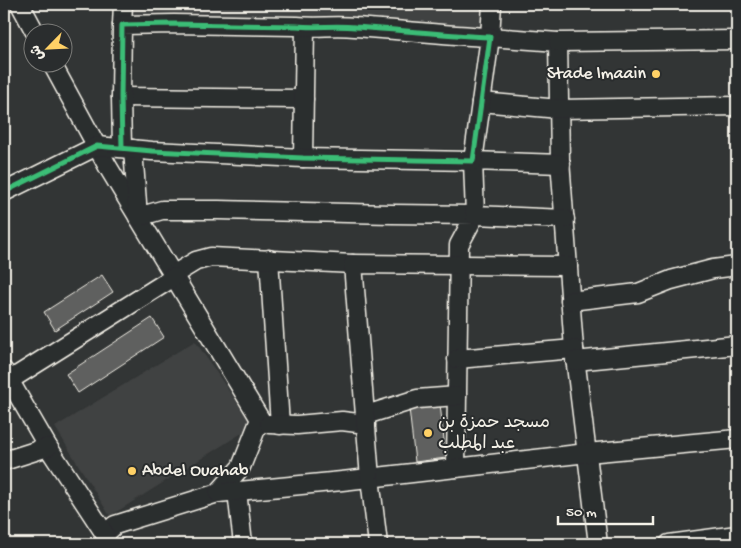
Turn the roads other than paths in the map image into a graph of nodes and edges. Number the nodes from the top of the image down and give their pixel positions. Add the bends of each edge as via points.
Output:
1 (20, 4) edge
2 (123, 4) edge
3 (492, 4) edge
4 (30, 22) edge
5 (122, 25) junction
6 (305, 27) junction
7 (490, 36) junction
8 (737, 40) edge
9 (558, 42) junction
10 (56, 72) edge
11 (120, 97) junction
12 (304, 99) junction
13 (481, 102) junction
14 (737, 106) edge
15 (560, 109) junction
16 (97, 146) junction
17 (128, 149) junction
18 (303, 158) junction
19 (473, 161) junction
20 (560, 164) junction
21 (4, 192) edge
22 (475, 214) junction
23 (138, 217) junction
24 (564, 219) junction
25 (269, 259) junction
26 (353, 264) junction
27 (458, 266) junction
28 (568, 266) junction
29 (737, 266) edge
30 (173, 276) junction
31 (570, 301) junction
32 (737, 344) edge
33 (574, 355) junction
34 (457, 360) junction
35 (7, 375) edge
36 (457, 396) junction
37 (366, 420) junction
38 (258, 424) junction
39 (280, 424) junction
40 (737, 439) edge
41 (48, 447) junction
42 (586, 453) junction
43 (4, 461) edge
44 (456, 468) junction
45 (370, 478) junction
46 (237, 491) junction
47 (218, 493) junction
48 (737, 535) edge
49 (106, 539) edge
50 (243, 544) edge
51 (378, 544) edge
52 (598, 544) edge
53 (669, 544) edge

1 - 4 street
2 - 5 street
3 - 7 street
5 - 6 street
5 - 11 street
6 - 7 street via 353,26
6 - 12 street
7 - 9 street
7 - 13 street
8 - 9 street
9 - 15 street
10 - 16 street
11 - 12 street
11 - 17 street
12 - 18 street
13 - 15 street
13 - 19 street
14 - 15 street
15 - 20 street
16 - 17 street
16 - 21 street
16 - 23 street
17 - 18 street
17 - 23 street
18 - 19 street
19 - 20 street
19 - 22 street
20 - 24 street
22 - 23 street via 162,210
22 - 24 street
22 - 27 street via 459,245
23 - 30 street
24 - 28 street
25 - 26 street
25 - 30 street via 211,256 196,261
25 - 39 street
26 - 27 street
26 - 37 street
27 - 28 street
27 - 34 street
28 - 31 street
29 - 31 street via 671,280 638,293
30 - 35 street
30 - 38 street via 260,418
31 - 33 street
32 - 33 street
33 - 34 street
33 - 42 street
34 - 36 street
35 - 41 street
36 - 37 street via 417,399
36 - 44 street
37 - 39 street
37 - 45 street
38 - 39 street
38 - 47 street via 241,467
40 - 42 street
41 - 43 street
41 - 49 street
42 - 44 street
42 - 52 street
44 - 45 street
45 - 46 street
45 - 51 street
46 - 47 street
46 - 50 street
47 - 49 street via 115,525
48 - 53 street

